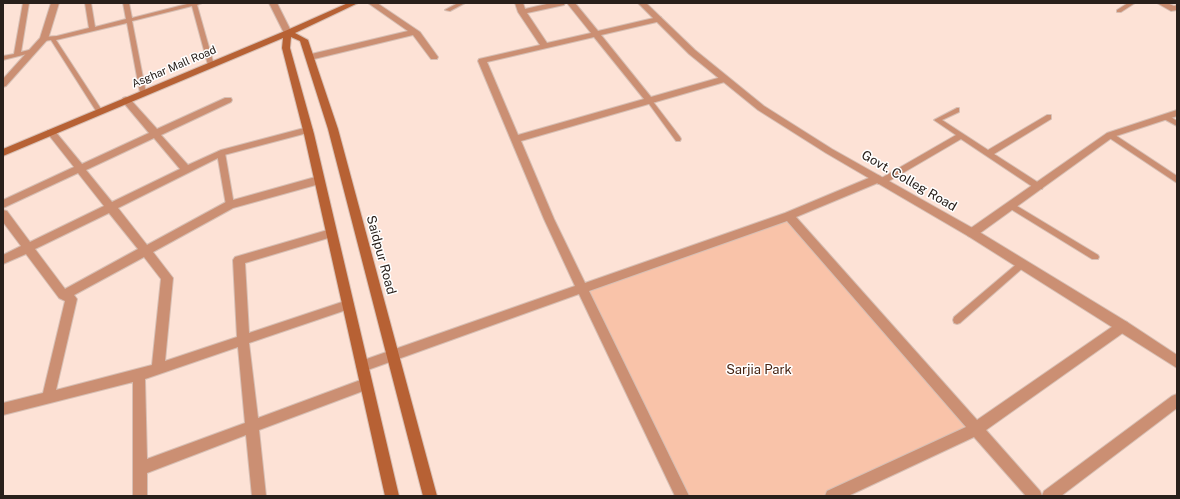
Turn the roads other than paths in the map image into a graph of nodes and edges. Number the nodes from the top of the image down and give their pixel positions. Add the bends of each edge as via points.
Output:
1 (26, 3) edge
2 (55, 3) edge
3 (88, 3) edge
4 (126, 3) edge
5 (196, 3) edge
6 (273, 3) edge
7 (354, 3) edge
8 (372, 3) edge
9 (462, 3) edge
10 (519, 3) edge
11 (561, 3) edge
12 (571, 3) edge
13 (642, 3) edge
14 (1132, 3) edge
15 (1161, 3) edge
16 (1177, 7) edge
17 (448, 10) dead end
18 (1118, 11) dead end
19 (522, 12) junction
20 (658, 19) junction
21 (129, 20) junction
22 (92, 29) junction
23 (414, 32) junction
24 (288, 33) junction
25 (595, 34) junction
26 (48, 38) junction
27 (545, 46) junction
28 (33, 51) junction
29 (17, 55) junction
30 (310, 57) junction
31 (434, 57) dead end
32 (3, 58) edge
33 (211, 65) junction
34 (725, 79) junction
35 (3, 84) edge
36 (143, 93) junction
37 (126, 100) junction
38 (228, 100) dead end
39 (649, 100) junction
40 (957, 110) dead end
41 (100, 112) junction
42 (1177, 113) edge
43 (1049, 117) dead end
44 (1166, 117) junction
45 (1177, 124) edge
46 (308, 130) junction
47 (51, 132) junction
48 (155, 133) junction
49 (1110, 135) junction
50 (960, 136) junction
51 (515, 139) junction
52 (678, 139) dead end
53 (3, 153) edge
54 (220, 153) junction
55 (988, 154) junction
56 (80, 168) junction
57 (187, 170) junction
58 (319, 180) junction
59 (878, 180) junction
60 (1177, 180) edge
61 (1039, 187) junction
62 (3, 204) edge
63 (230, 205) junction
64 (1012, 206) junction
65 (111, 207) junction
66 (3, 214) edge
67 (789, 216) junction
68 (331, 233) junction
69 (972, 233) junction
70 (28, 248) junction
71 (146, 250) junction
72 (1095, 257) dead end
73 (3, 260) edge
74 (1022, 264) junction
75 (582, 288) junction
76 (63, 294) junction
77 (348, 305) junction
78 (956, 320) dead end
79 (1123, 326) junction
80 (243, 340) junction
81 (392, 354) junction
82 (1177, 362) edge
83 (362, 366) junction
84 (158, 368) junction
85 (139, 375) junction
86 (366, 384) junction
87 (48, 398) junction
88 (1177, 400) edge
89 (3, 409) edge
90 (252, 427) junction
91 (976, 429) junction
92 (139, 469) junction
93 (140, 496) edge
94 (259, 496) edge
95 (392, 496) edge
96 (430, 496) edge
97 (682, 496) edge
98 (832, 496) edge
99 (1035, 496) edge
100 (1049, 496) edge

1 - 29 lane
2 - 26 street
3 - 22 lane
4 - 21 lane
5 - 21 lane
5 - 33 lane
6 - 24 street
7 - 24 main road, Asghar Mall Road
8 - 23 street
9 - 17 lane
10 - 19 street
11 - 19 street
12 - 25 street
13 - 20 street, Govt. Colleg Road
14 - 18 lane
15 - 16 street via 1174,9
19 - 27 street
20 - 25 street
20 - 34 street, Govt. Colleg Road
21 - 22 lane
21 - 36 lane
22 - 26 lane
23 - 30 street
23 - 31 street
24 - 30 main road, Saidpur Road via 304,40
24 - 33 main road, Asghar Mall Road
24 - 46 main road via 286,48
25 - 27 street
25 - 39 street
26 - 28 street
26 - 41 lane
27 - 51 street via 482,61
28 - 29 lane
28 - 35 street
29 - 32 lane
30 - 81 main road, Saidpur Road via 333,129
33 - 36 main road, Asghar Mall Road
34 - 39 street
34 - 59 street, Govt. Colleg Road via 761,108
36 - 37 main road, Asghar Mall Road
37 - 41 main road, Asghar Mall Road
37 - 48 street
38 - 48 street
39 - 51 street
39 - 52 lane
40 - 50 lane via 937,120
41 - 47 main road, Asghar Mall Road
42 - 44 street
43 - 55 lane
44 - 45 lane
44 - 49 street
46 - 54 street
46 - 58 main road
47 - 53 main road, Asghar Mall Road
47 - 56 street
48 - 56 street
48 - 57 street
49 - 60 lane
49 - 61 street
50 - 55 lane
50 - 59 lane
51 - 75 street
54 - 57 street
54 - 63 lane
55 - 61 lane
56 - 62 street
56 - 65 street
57 - 65 street
58 - 63 street
58 - 68 main road
59 - 67 street
59 - 69 street, Govt. Colleg Road
61 - 64 street
63 - 71 street
64 - 69 street
64 - 72 lane
65 - 70 street
65 - 71 street
66 - 70 street
67 - 75 street
67 - 91 street
68 - 77 main road
68 - 80 street via 239,260
69 - 74 street, Govt. Colleg Road
70 - 73 street
70 - 76 street
71 - 76 street
71 - 84 street via 167,278
74 - 78 lane
74 - 79 street, Govt. Colleg Road
75 - 81 street
75 - 97 street
76 - 87 street via 71,299
77 - 80 street
77 - 83 main road
79 - 82 street, Govt. Colleg Road
79 - 91 street
80 - 84 street
80 - 90 street
81 - 83 street
81 - 96 main road, Saidpur Road
83 - 86 main road
84 - 85 street
85 - 87 street
85 - 92 street
86 - 90 street
86 - 95 main road
87 - 89 street
88 - 100 street
90 - 92 street
90 - 94 street
91 - 98 street
91 - 99 street
92 - 93 street

